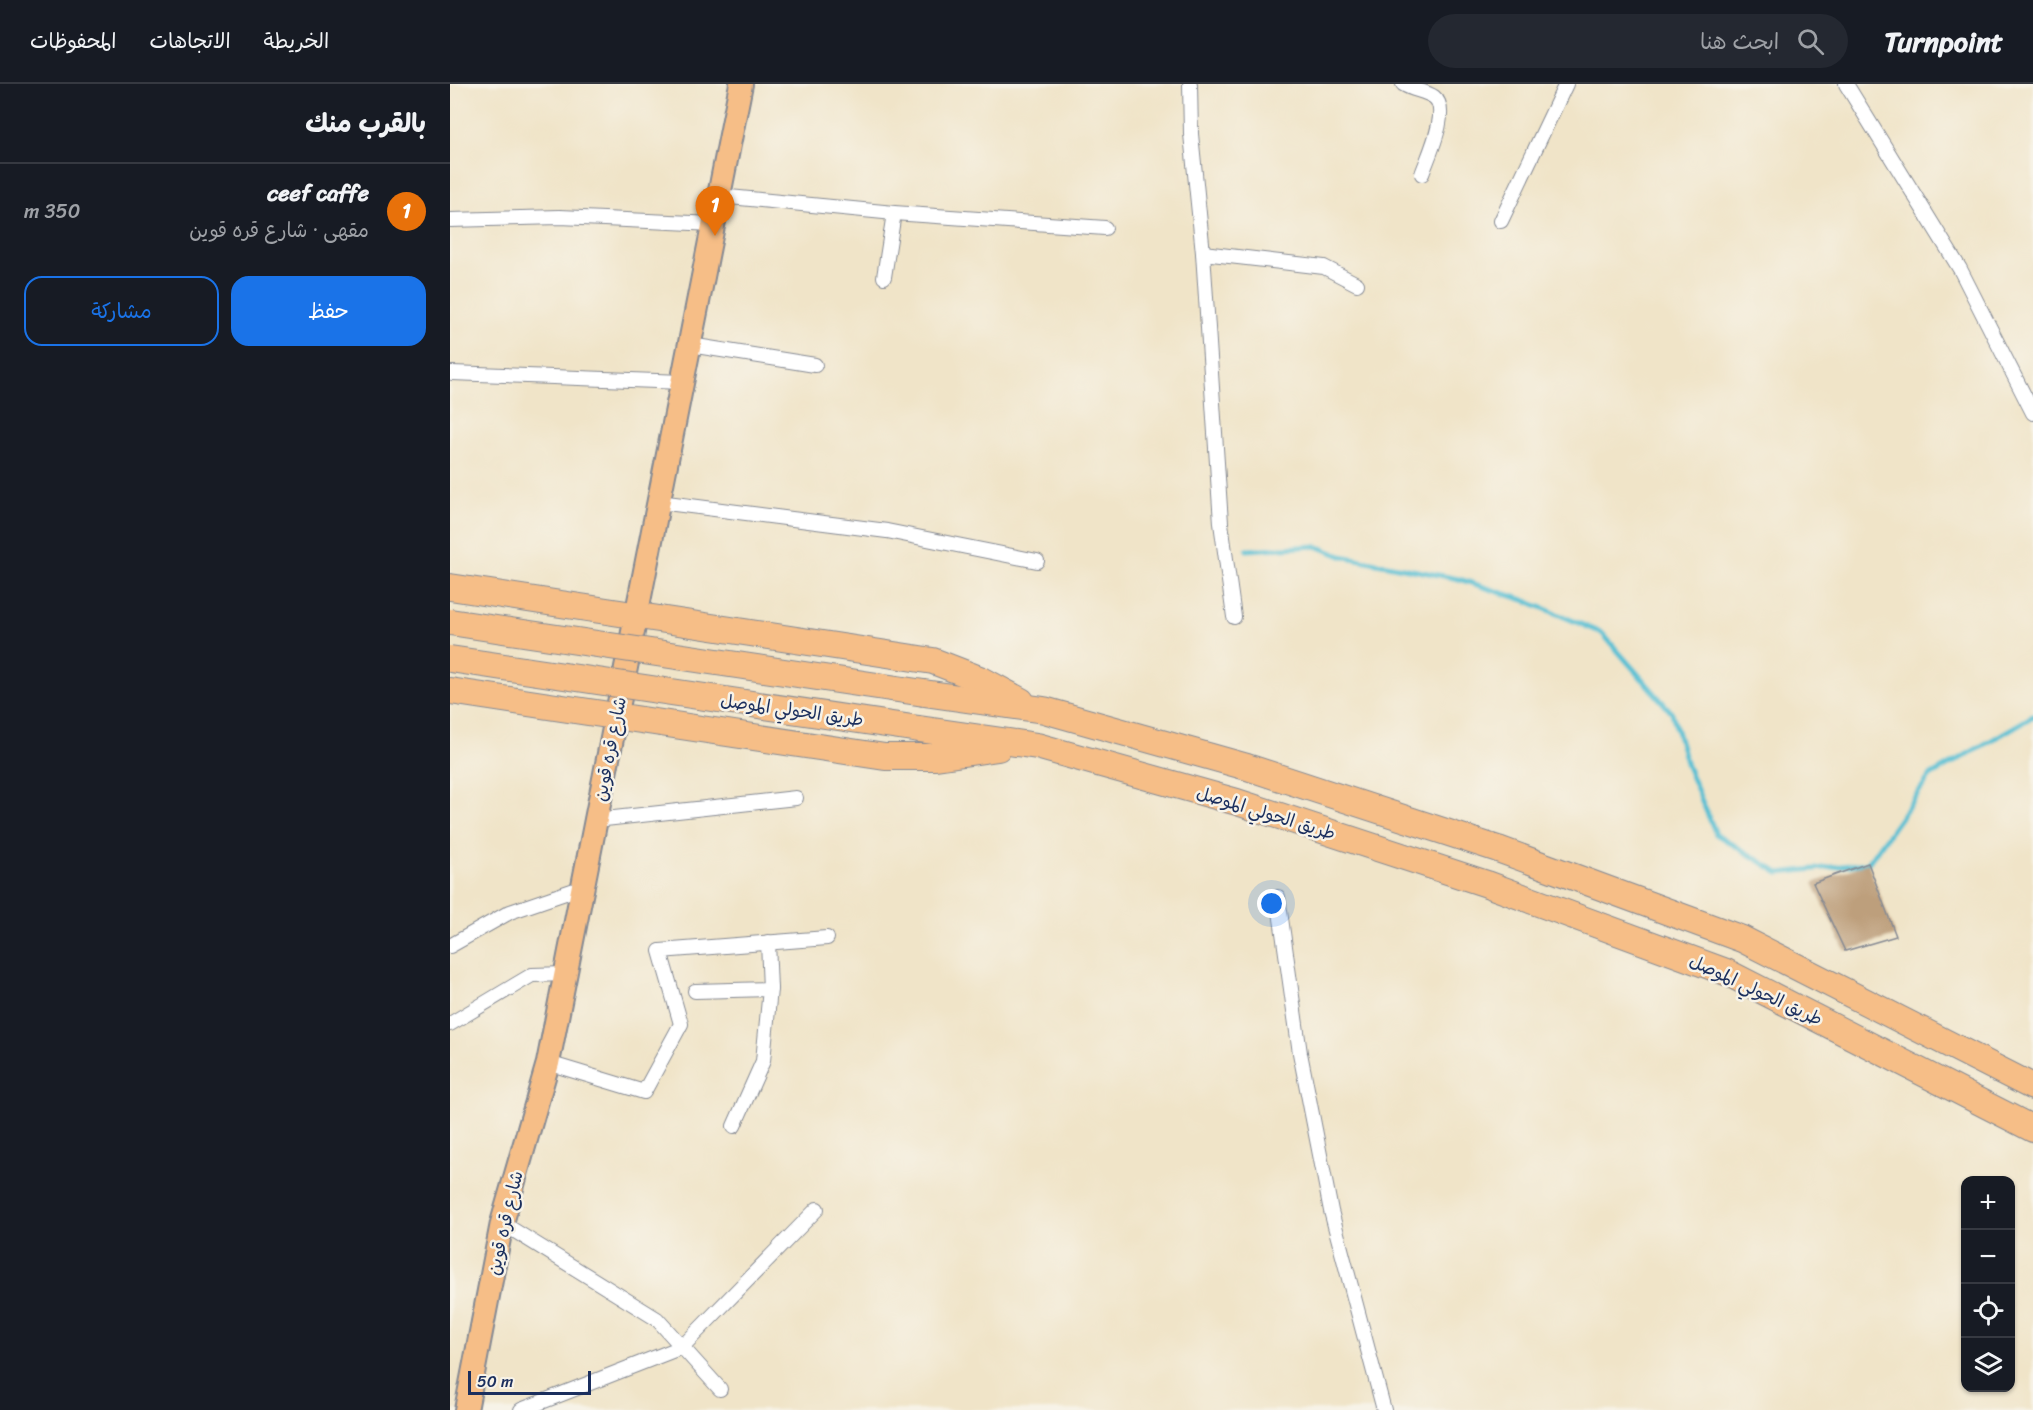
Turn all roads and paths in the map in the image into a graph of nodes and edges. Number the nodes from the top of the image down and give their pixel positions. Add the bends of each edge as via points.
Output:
1 (741, 84) edge
2 (1190, 84) edge
3 (1403, 84) edge
4 (1566, 84) edge
5 (1846, 84) edge
6 (1422, 174) dead end
7 (719, 196) junction
8 (894, 213) junction
9 (450, 220) edge
10 (1501, 221) dead end
11 (714, 224) junction
12 (1105, 228) dead end
13 (1203, 252) junction
14 (884, 277) dead end
15 (1357, 284) dead end
16 (690, 345) junction
17 (815, 365) dead end
18 (452, 373) dead end
19 (682, 382) junction
20 (2033, 413) edge
21 (659, 502) junction
22 (1037, 561) dead end
23 (450, 587) edge
24 (636, 616) junction
25 (1234, 617) dead end
26 (450, 622) edge
27 (450, 659) edge
28 (450, 691) edge
29 (1044, 710) junction
30 (616, 717) junction
31 (1037, 746) junction
32 (796, 798) dead end
33 (596, 820) junction
34 (583, 887) junction
35 (1278, 897) dead end
36 (827, 938) dead end
37 (768, 942) junction
38 (450, 946) edge
39 (566, 974) junction
40 (770, 989) junction
41 (695, 991) dead end
42 (450, 1024) edge
43 (548, 1063) junction
44 (2033, 1087) edge
45 (734, 1126) dead end
46 (2033, 1129) edge
47 (817, 1209) dead end
48 (502, 1223) junction
49 (682, 1347) junction
50 (720, 1389) dead end
51 (466, 1410) edge
52 (521, 1410) edge
53 (1384, 1410) edge

1 - 7 main road, شارع قره قوين
2 - 13 street
3 - 6 street via 1435,98 1441,108 1441,121
4 - 10 street
5 - 20 street via 1960,269
7 - 8 street
7 - 11 main road, شارع قره قوين
8 - 12 street
8 - 14 street
9 - 11 street via 560,217
11 - 16 main road, شارع قره قوين
13 - 15 street via 1324,267
13 - 25 street via 1221,523
16 - 17 street
16 - 19 main road, شارع قره قوين
18 - 19 street
19 - 21 main road, شارع قره قوين
21 - 22 street via 887,531
21 - 24 main road, شارع قره قوين
23 - 24 highway
24 - 29 highway via 933,661
24 - 30 main road, شارع قره قوين
26 - 29 highway, طريق الحولي الموصل, bridge
27 - 31 highway, طريق الحولي الموصل, bridge
28 - 30 highway
29 - 44 highway, طريق الحولي الموصل via 1247,767 1498,849 1742,939
30 - 31 highway via 885,757 936,757
30 - 33 main road, شارع قره قوين
31 - 46 highway, طريق الحولي الموصل via 1237,802 1475,880 1726,972
32 - 33 street
33 - 34 main road, شارع قره قوين
34 - 38 street via 510,912
34 - 39 main road, شارع قره قوين
35 - 53 street via 1300,1053 1331,1211
36 - 37 street
37 - 40 street
37 - 43 street via 660,951 681,1024 644,1092
39 - 42 street via 532,975
39 - 43 main road, شارع قره قوين
40 - 41 street
40 - 45 street via 763,1061
43 - 48 main road, شارع قره قوين
47 - 49 street
48 - 49 street via 657,1319
48 - 51 main road, شارع قره قوين
49 - 50 street
49 - 52 street

